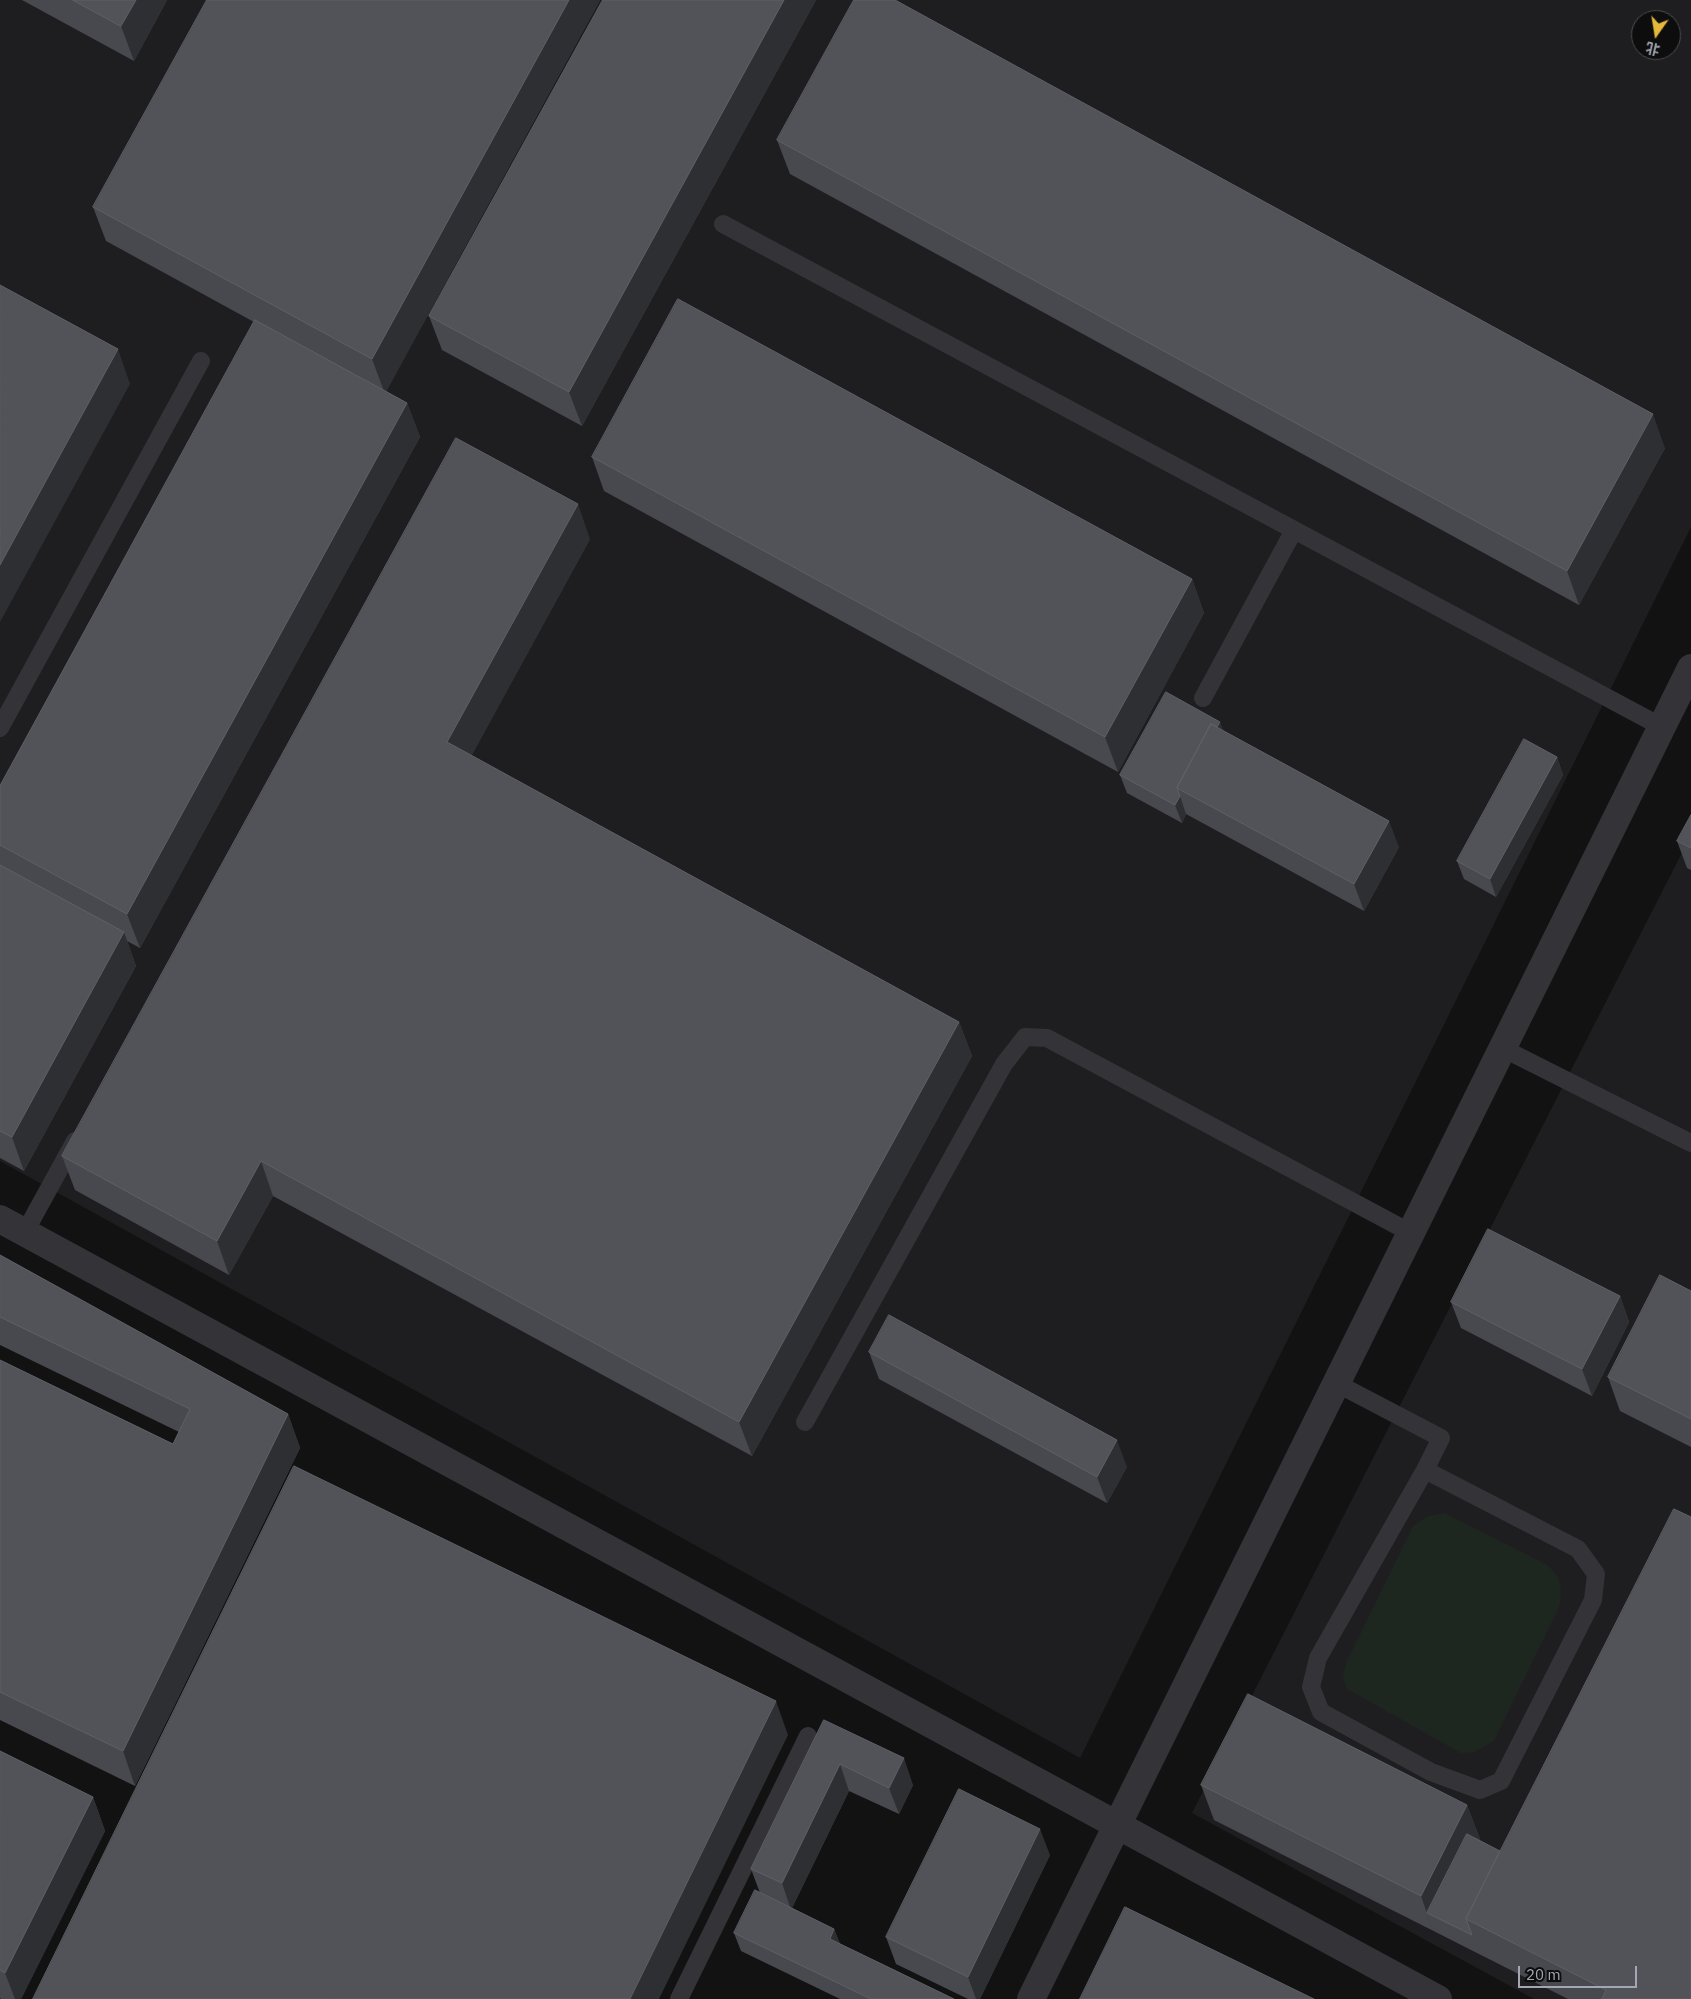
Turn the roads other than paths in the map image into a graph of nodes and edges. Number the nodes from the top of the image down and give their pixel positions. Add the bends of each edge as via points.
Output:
1 (723, 224) dead end
2 (201, 361) dead end
3 (1294, 530) junction
4 (1690, 672) edge
5 (1203, 698) dead end
6 (1662, 727) junction
7 (0, 728) edge
8 (1502, 1048) junction
9 (82, 1128) edge
10 (1691, 1142) edge
11 (0, 1219) edge
12 (25, 1232) junction
13 (1411, 1233) junction
14 (1336, 1384) junction
15 (805, 1422) dead end
16 (1425, 1470) junction
17 (808, 1736) dead end
18 (1117, 1825) junction
19 (679, 1999) edge
20 (1031, 1999) edge
21 (1438, 1999) edge

1 - 3 lane
2 - 7 lane
3 - 5 lane
3 - 6 lane
4 - 6 street
6 - 8 street
8 - 10 lane
8 - 13 street
9 - 12 lane
11 - 12 street
12 - 18 street
13 - 14 street
13 - 15 lane via 1047,1038 1025,1037 1004,1064
14 - 16 lane via 1441,1438
14 - 18 street
16 - 16 lane via 1578,1549 1596,1574 1593,1600 1501,1781 1480,1790 1431,1772 1321,1712 1311,1687 1318,1658
17 - 19 lane
18 - 20 street
18 - 21 street

